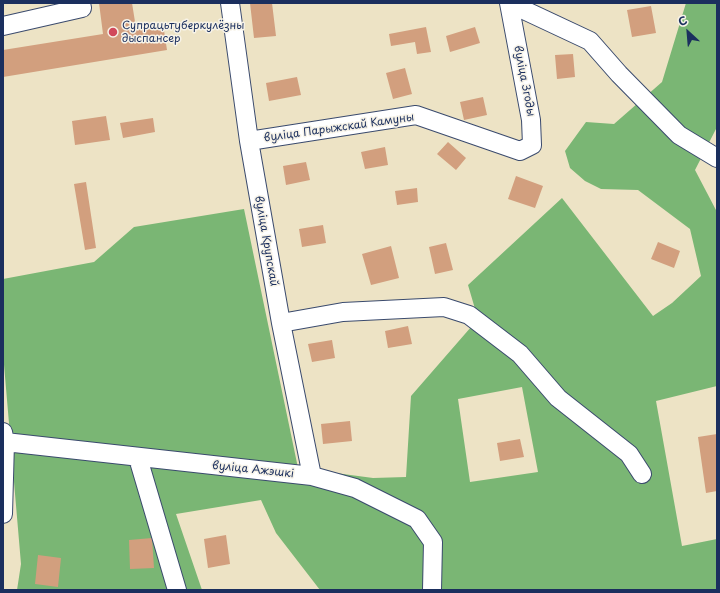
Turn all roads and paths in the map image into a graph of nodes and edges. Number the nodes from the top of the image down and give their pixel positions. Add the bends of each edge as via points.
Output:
1 (81, 3) edge
2 (230, 3) edge
3 (509, 3) edge
4 (3, 26) edge
5 (249, 141) junction
6 (520, 151) joint
7 (717, 158) edge
8 (281, 323) junction
9 (4, 437) edge
10 (138, 458) junction
11 (642, 474) dead end
12 (312, 476) junction
13 (3, 514) edge
14 (177, 590) edge
15 (432, 590) edge

1 - 4 street via 82,8
2 - 5 street, вуліца Крупскай
3 - 6 street, вуліца Згоды via 532,120 532,145
3 - 7 street via 590,41 678,135
5 - 6 street, вуліца Парыжскай Камуны via 416,115
5 - 8 street, вуліца Крупскай
8 - 11 street via 343,312 444,307 469,315 520,354 558,398 629,454
8 - 12 street, вуліца Крупскай
9 - 10 street, вуліца Ажэшкі
9 - 13 street
10 - 12 street, вуліца Ажэшкі
10 - 14 street
12 - 15 street, вуліца Ажэшкі via 354,488 417,518 433,542

